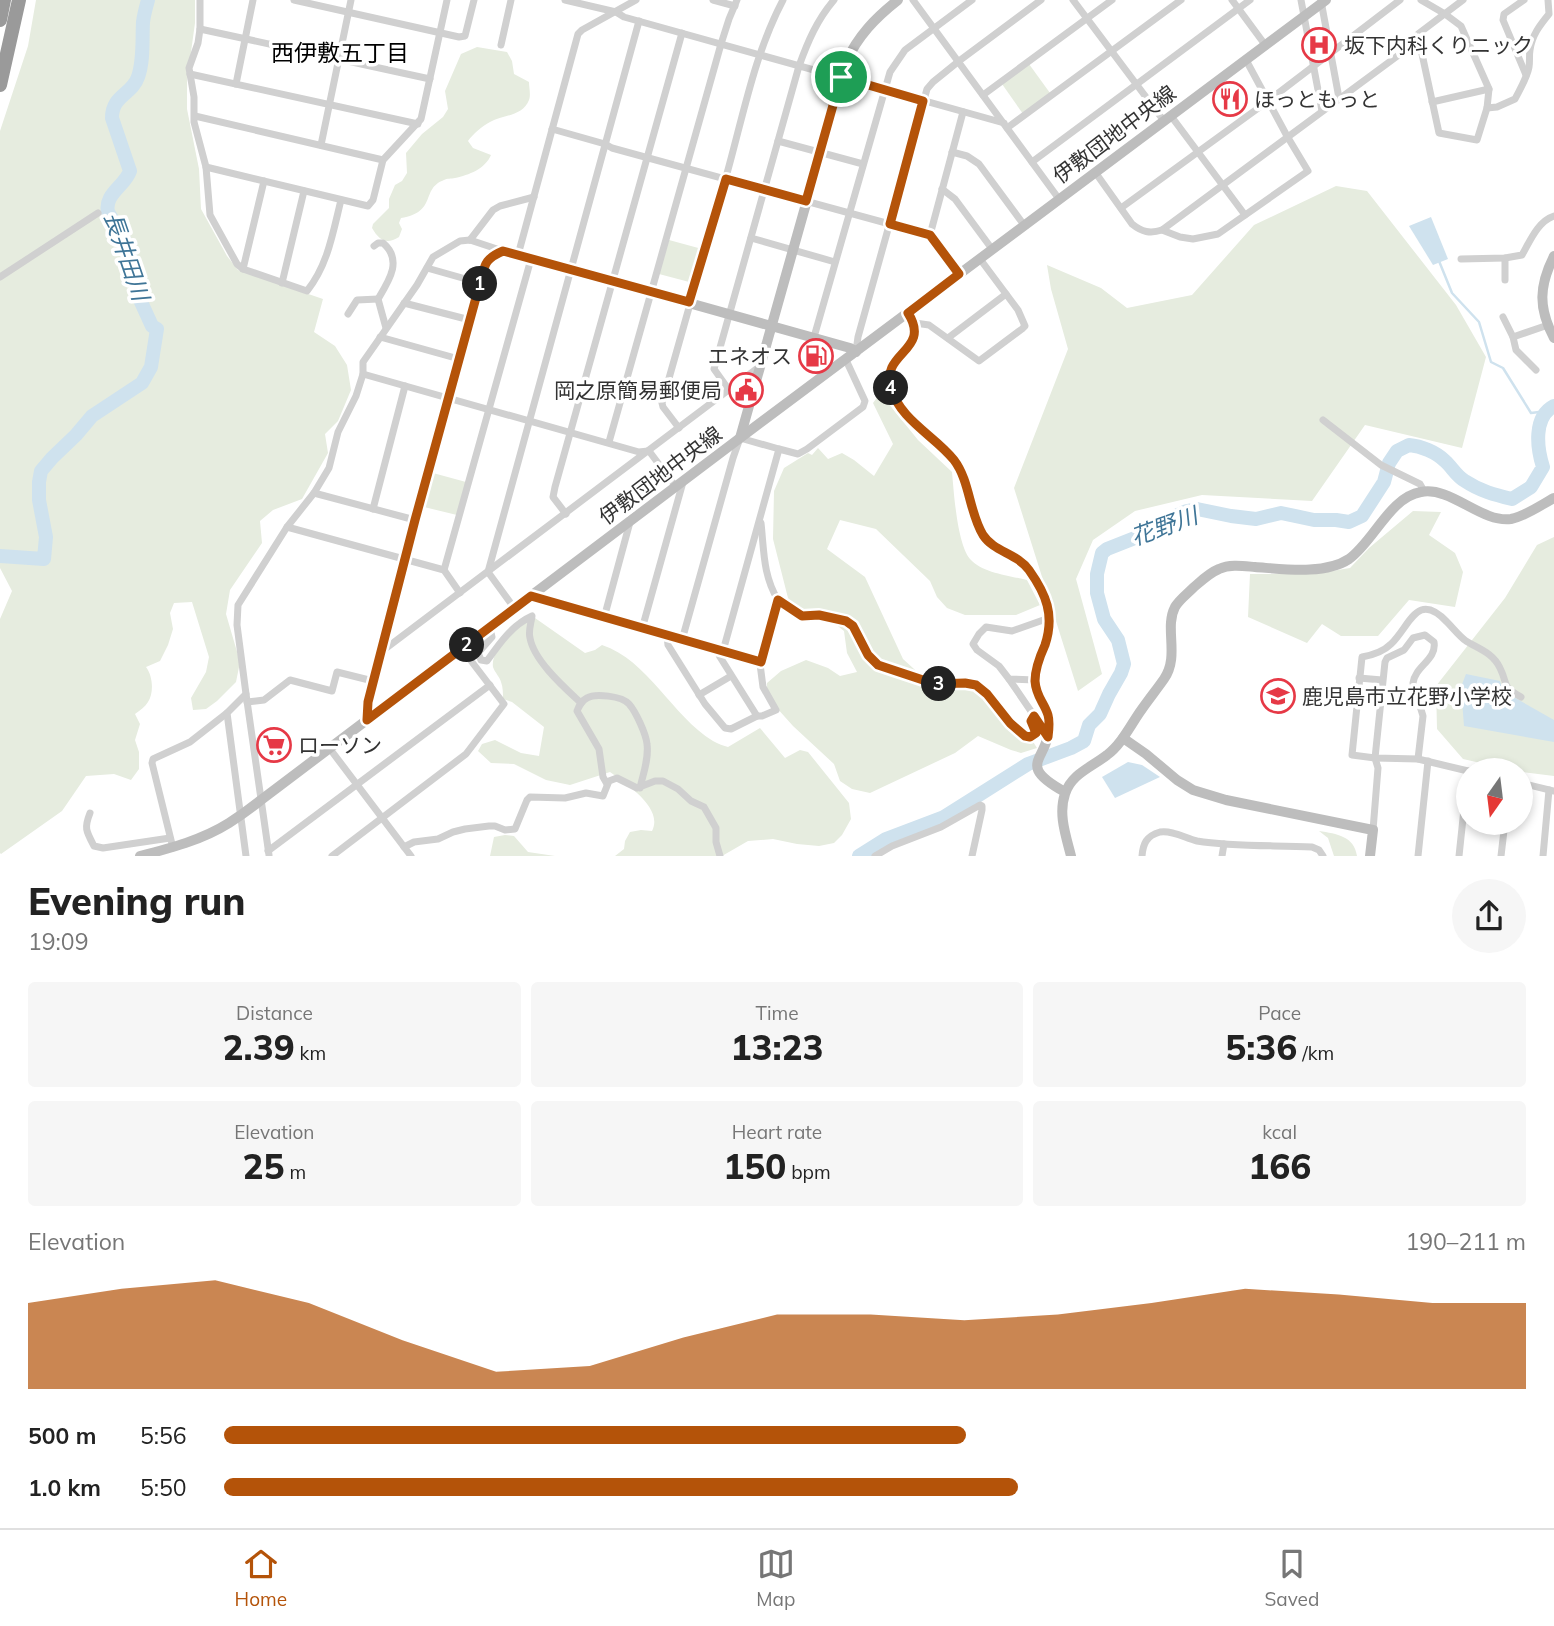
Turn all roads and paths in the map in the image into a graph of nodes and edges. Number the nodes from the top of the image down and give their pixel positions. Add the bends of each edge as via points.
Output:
1 (4, 0) edge
2 (19, 0) edge
3 (200, 0) edge
4 (253, 0) edge
5 (294, 0) edge
6 (351, 0) edge
7 (447, 0) edge
8 (474, 0) edge
9 (511, 0) edge
10 (565, 0) edge
11 (636, 0) edge
12 (713, 0) edge
13 (783, 0) edge
14 (834, 0) edge
15 (898, 0) edge
16 (913, 0) edge
17 (972, 0) edge
18 (1041, 0) edge
19 (1073, 0) edge
20 (1112, 0) edge
21 (1181, 0) edge
22 (1232, 0) edge
23 (1250, 0) edge
24 (1301, 0) edge
25 (1401, 0) edge
26 (1421, 0) edge
27 (1463, 0) edge
28 (1524, 0) edge
29 (1548, 0) edge
30 (1323, 1) edge
31 (736, 3) edge
32 (1238, 9) junction
33 (349, 12) junction
34 (616, 12) junction
35 (1445, 14) junction
36 (1303, 17) junction
37 (1087, 19) junction
38 (0, 20) edge
39 (639, 21) junction
40 (934, 28) junction
41 (200, 29) junction
42 (441, 33) junction
43 (681, 33) junction
44 (245, 39) junction
45 (1419, 40) junction
46 (721, 44) junction
47 (501, 45) dead end
48 (1266, 46) junction
49 (1111, 52) junction
50 (1331, 53) junction
51 (759, 54) junction
52 (339, 59) junction
53 (1246, 60) junction
54 (959, 61) junction
55 (799, 66) junction
56 (1313, 67) junction
57 (190, 74) junction
58 (1527, 75) junction
59 (841, 77) junction
60 (430, 79) junction
61 (236, 84) junction
62 (0, 85) edge
63 (1136, 85) junction
64 (1489, 89) junction
65 (884, 90) junction
66 (983, 95) junction
67 (1339, 98) junction
68 (923, 101) junction
69 (1268, 101) junction
70 (1432, 102) junction
71 (329, 104) junction
72 (1487, 108) junction
73 (1322, 111) junction
74 (963, 112) junction
75 (195, 116) junction
76 (1167, 119) junction
77 (418, 124) junction
78 (1006, 126) junction
79 (552, 129) junction
80 (1287, 136) junction
81 (778, 141) junction
82 (605, 144) junction
83 (321, 145) junction
84 (820, 152) junction
85 (952, 152) junction
86 (1198, 153) junction
87 (647, 157) junction
88 (383, 160) junction
89 (1032, 162) junction
90 (863, 164) junction
91 (206, 167) junction
92 (686, 168) junction
93 (1095, 172) junction
94 (726, 179) junction
95 (264, 181) junction
96 (1222, 185) junction
97 (942, 189) junction
98 (765, 190) junction
99 (304, 191) junction
100 (534, 197) junction
101 (1059, 199) junction
102 (341, 200) junction
103 (806, 201) junction
104 (1121, 208) junction
105 (98, 213) dead end
106 (849, 213) junction
107 (1245, 215) junction
108 (1554, 216) edge
109 (890, 224) junction
110 (1024, 225) junction
111 (1162, 229) junction
112 (930, 235) junction
113 (751, 238) junction
114 (470, 240) junction
115 (374, 246) dead end
116 (992, 249) junction
117 (793, 250) junction
118 (503, 251) junction
119 (518, 255) junction
120 (1554, 256) edge
121 (1505, 258) junction
122 (531, 259) junction
123 (980, 259) junction
124 (1461, 259) dead end
125 (835, 262) junction
126 (427, 268) junction
127 (243, 269) junction
128 (572, 270) junction
129 (959, 274) junction
130 (0, 277) edge
131 (1505, 280) dead end
132 (613, 282) junction
133 (282, 283) junction
134 (480, 283) junction
135 (651, 292) junction
136 (1006, 294) junction
137 (378, 299) junction
138 (689, 302) junction
139 (404, 303) junction
140 (908, 313) junction
141 (348, 314) dead end
142 (730, 314) junction
143 (1503, 317) dead end
144 (470, 320) junction
145 (915, 323) junction
146 (1548, 324) junction
147 (771, 325) junction
148 (386, 328) junction
149 (380, 337) junction
150 (814, 337) junction
151 (1513, 337) junction
152 (948, 338) junction
153 (1554, 338) edge
154 (856, 352) junction
155 (459, 359) junction
156 (846, 360) junction
157 (759, 367) junction
158 (1536, 370) dead end
159 (363, 374) junction
160 (405, 386) junction
161 (729, 390) junction
162 (448, 398) junction
163 (489, 409) junction
164 (530, 420) junction
165 (1323, 421) dead end
166 (679, 428) junction
167 (571, 432) junction
168 (740, 438) junction
169 (609, 442) junction
170 (779, 449) junction
171 (649, 451) junction
172 (679, 485) junction
173 (1424, 491) junction
174 (314, 493) junction
175 (1554, 498) edge
176 (373, 509) junction
177 (566, 514) junction
178 (761, 516) junction
179 (415, 520) junction
180 (630, 522) junction
181 (287, 527) junction
182 (405, 559) junction
183 (443, 570) junction
184 (488, 572) junction
185 (460, 593) junction
186 (531, 596) junction
187 (778, 600) junction
188 (515, 609) junction
189 (604, 618) junction
190 (1049, 618) junction
191 (490, 628) junction
192 (642, 629) junction
193 (667, 636) junction
194 (682, 640) junction
195 (462, 649) junction
196 (720, 651) junction
197 (381, 652) junction
198 (761, 662) junction
199 (731, 676) junction
200 (1359, 678) junction
201 (1009, 679) junction
202 (1035, 680) junction
203 (1382, 680) junction
204 (373, 681) junction
205 (490, 685) junction
206 (699, 695) junction
207 (1521, 697) dead end
208 (247, 698) junction
209 (581, 703) junction
210 (227, 713) junction
211 (757, 716) junction
212 (1034, 716) junction
213 (367, 720) junction
214 (1048, 737) junction
215 (1123, 738) junction
216 (330, 749) junction
217 (1375, 758) junction
218 (1418, 759) junction
219 (1428, 761) junction
220 (1456, 768) edge
221 (607, 784) junction
222 (358, 785) junction
223 (1533, 786) edge
224 (640, 788) junction
225 (1552, 791) edge
226 (1065, 792) junction
227 (261, 800) junction
228 (90, 813) dead end
229 (241, 815) junction
230 (383, 818) junction
231 (1550, 823) edge
232 (1373, 830) junction
233 (1461, 835) edge
234 (1503, 835) edge
235 (171, 843) junction
236 (1224, 844) junction
237 (1275, 845) junction
238 (404, 847) junction
239 (268, 854) edge
240 (140, 856) edge
241 (246, 856) edge
242 (332, 856) edge
243 (411, 856) edge
244 (720, 856) edge
245 (875, 856) edge
246 (972, 856) edge
247 (1071, 856) edge
248 (1142, 856) edge
249 (1222, 856) edge
250 (1274, 856) edge
251 (1322, 856) edge
252 (1370, 856) edge
253 (1418, 856) edge
254 (1459, 856) edge
255 (1501, 856) edge
256 (1543, 856) edge

1 - 38 highway
2 - 62 highway
3 - 41 street
4 - 44 street
5 - 33 street
6 - 33 street
7 - 42 street
8 - 42 street via 465,36
9 - 47 street
10 - 34 street
11 - 34 street
12 - 31 street
13 - 51 street
14 - 55 street via 811,34
15 - 59 street via 858,38
16 - 40 street
17 - 40 street
18 - 54 street
19 - 37 street
20 - 37 street
21 - 49 street
22 - 32 street
23 - 32 street
24 - 36 street
25 - 50 street
26 - 35 street
27 - 35 street
28 - 58 street via 1504,14 1503,20
29 - 58 street via 1549,14 1532,40
30 - 36 street, 伊敷団地中央線
30 - 50 street
31 - 46 street
32 - 48 street
32 - 63 street
33 - 42 street
33 - 52 street
34 - 39 street
34 - 79 street via 578,34
35 - 45 street via 1419,34
35 - 64 street via 1461,26
36 - 48 street, 伊敷団地中央線
36 - 56 street
37 - 49 street
37 - 66 street
39 - 43 street
39 - 82 street
40 - 54 street
40 - 65 street via 905,50
41 - 44 street
41 - 57 street
42 - 60 street
43 - 46 street
43 - 87 street
44 - 52 street
44 - 61 street
45 - 67 street
45 - 70 street
46 - 51 street
46 - 92 street
48 - 53 street, 伊敷団地中央線
49 - 63 street
49 - 78 street
50 - 56 street
50 - 67 street
51 - 55 street
51 - 94 street
52 - 60 street
52 - 71 street
53 - 69 street
53 - 76 street, 伊敷団地中央線
54 - 66 street
54 - 68 street via 933,82
55 - 59 street
55 - 81 street
56 - 69 street
56 - 73 street
57 - 61 street
57 - 75 street
58 - 72 street via 1515,99
59 - 65 street
59 - 84 street
60 - 77 street
61 - 71 street
63 - 76 street
63 - 89 street
64 - 70 street
64 - 72 street
65 - 68 street
65 - 90 street
66 - 78 street
67 - 73 street
68 - 74 street
68 - 109 street
69 - 80 street
69 - 86 street
70 - 72 street via 1439,133 1476,140
71 - 77 street
71 - 83 street
73 - 80 street
74 - 78 street
74 - 85 street
75 - 83 street
75 - 91 street
76 - 86 street
76 - 93 street, 伊敷団地中央線
77 - 88 street
78 - 89 street
79 - 82 street
79 - 100 street
80 - 96 street
80 - 107 street via 1308,172
81 - 84 street
81 - 98 street
82 - 87 street
82 - 128 street
83 - 88 street
84 - 90 street
84 - 103 street
85 - 97 street
85 - 110 street via 979,164
86 - 96 street
86 - 104 street
87 - 92 street
87 - 132 street
88 - 102 street via 368,206
89 - 101 street
90 - 106 street
91 - 95 street
91 - 127 street via 210,215
92 - 94 street
92 - 135 street
93 - 101 street, 伊敷団地中央線
93 - 104 street
94 - 98 street
94 - 138 street
95 - 99 street
95 - 127 street
96 - 107 street
96 - 111 street
97 - 112 street
97 - 116 street via 955,199
98 - 103 street
98 - 113 street
99 - 102 street
99 - 133 street
100 - 114 street via 500,206
100 - 119 street
101 - 110 street, 伊敷団地中央線
102 - 133 street via 316,281 307,291
103 - 106 street
103 - 117 street
104 - 111 street via 1139,230
105 - 130 street
106 - 109 street
106 - 125 street
107 - 111 street via 1218,234 1193,239
108 - 121 street via 1537,229 1522,255
109 - 112 street
109 - 154 street
110 - 116 street, 伊敷団地中央線
112 - 129 street
113 - 117 street
113 - 142 street
114 - 118 street
114 - 126 street via 433,257
115 - 137 street via 383,243 388,247 394,266
116 - 123 street, 伊敷団地中央線
117 - 125 street
117 - 147 street
118 - 119 street
118 - 134 street via 490,256
119 - 122 street
120 - 146 street via 1542,296
121 - 124 street
121 - 131 street
122 - 128 street
122 - 163 street
123 - 129 street, 伊敷団地中央線
123 - 136 street
125 - 150 street
126 - 134 street
126 - 139 street
127 - 133 street
128 - 132 street
128 - 164 street
129 - 140 street, 伊敷団地中央線
132 - 135 street
132 - 167 street
134 - 144 street
135 - 138 street
135 - 169 street
136 - 152 street
136 - 152 street via 1025,327 982,360 975,360
137 - 141 street via 357,300
137 - 148 street
138 - 142 street
138 - 166 street via 662,403
139 - 144 street
139 - 148 street
140 - 145 street
140 - 154 street, 伊敷団地中央線
142 - 147 street
142 - 161 street via 714,369
143 - 151 street
144 - 155 street
145 - 152 street via 929,325
145 - 190 street via 914,339 899,355 890,376 894,396 960,468 984,536 1023,563 1040,587
146 - 151 street
146 - 153 street
147 - 150 street
147 - 157 street
148 - 149 street
149 - 155 street
149 - 159 street via 363,362
150 - 154 street
151 - 158 street via 1516,350
154 - 156 street, 伊敷団地中央線
155 - 162 street
156 - 168 street, 伊敷団地中央線
156 - 170 street via 865,401 863,407 798,454
157 - 161 street
157 - 168 street
159 - 160 street
159 - 174 street via 338,432 329,468
160 - 162 street
160 - 176 street
161 - 166 street
162 - 163 street
162 - 179 street
163 - 164 street
163 - 183 street
164 - 167 street
164 - 184 street
165 - 173 street
166 - 171 street
167 - 169 street
167 - 177 street via 554,497
168 - 170 street
168 - 172 street, 伊敷団地中央線
168 - 194 street
169 - 171 street
170 - 178 street
171 - 172 street
171 - 177 street
172 - 180 street, 伊敷団地中央線
172 - 192 street
173 - 175 street via 1504,519
173 - 215 street via 1405,498 1357,551 1335,565 1313,569 1229,566 1202,580 1175,608 1169,670
174 - 176 street
174 - 181 street
176 - 179 street
177 - 184 street
178 - 187 street via 766,573
178 - 196 street
179 - 182 street
180 - 186 street, 伊敷団地中央線
180 - 189 street
181 - 182 street
181 - 208 street via 238,606
182 - 183 street
182 - 197 street
183 - 185 street
184 - 185 street
184 - 188 street
185 - 197 street
186 - 188 street, 伊敷団地中央線
186 - 189 street
187 - 198 street
187 - 212 street via 802,616 846,621 878,665 935,684 976,685 1025,736 1036,733 1031,721
188 - 191 street, 伊敷団地中央線
189 - 192 street
190 - 201 street via 1012,631 986,627 979,634 975,647
190 - 202 street
191 - 195 street, 伊敷団地中央線
191 - 209 street via 492,637 478,653 484,662 512,630 532,616 531,644 547,669
192 - 193 street
193 - 194 street
193 - 206 street
194 - 196 street
195 - 205 street
195 - 213 street, 伊敷団地中央線
196 - 198 street
196 - 199 street
197 - 204 street
198 - 211 street via 763,687 776,710
199 - 206 street
199 - 211 street
200 - 203 street
200 - 207 street via 1362,657 1393,643 1412,616 1429,609 1485,651 1500,668 1507,688
200 - 217 street via 1352,755
201 - 202 street
201 - 212 street
202 - 214 street via 1048,713
203 - 217 street
203 - 218 street via 1387,659 1404,650 1413,638 1425,635 1434,642 1434,653 1413,683 1423,716
204 - 208 street via 337,672 332,691 290,680 264,700
204 - 213 street
205 - 222 street
205 - 230 street via 504,704 466,754
206 - 211 street via 725,728
208 - 210 street
208 - 227 street
209 - 221 street via 577,711 599,749
209 - 224 street via 593,695 622,699 630,705 648,746
210 - 229 street
210 - 235 street via 190,742 153,759
212 - 214 street
213 - 216 street, 伊敷団地中央線
214 - 226 street via 1037,768 1049,783
215 - 226 street via 1077,776
215 - 232 street via 1177,780 1205,795
216 - 222 street
216 - 227 street, 伊敷団地中央線
217 - 218 street
217 - 232 street
218 - 219 street
219 - 220 street
219 - 253 street
221 - 224 street via 617,778
221 - 238 street via 603,796 530,797 512,830 479,827
222 - 230 street
222 - 239 street
223 - 225 street
224 - 244 street via 663,781 704,807 716,828
225 - 231 street
226 - 247 street via 1062,816
227 - 229 street, 伊敷団地中央線
227 - 239 street
228 - 235 street via 85,825 94,845
229 - 235 street, 伊敷団地中央線 via 205,836
229 - 241 street
230 - 238 street
230 - 242 street
231 - 256 street
232 - 252 street
233 - 254 street
234 - 255 street
235 - 240 street, 伊敷団地中央線
236 - 237 street
236 - 248 street via 1160,832 1147,838
236 - 249 street
237 - 250 street
237 - 251 street via 1312,847
238 - 243 street
245 - 246 street via 980,805

